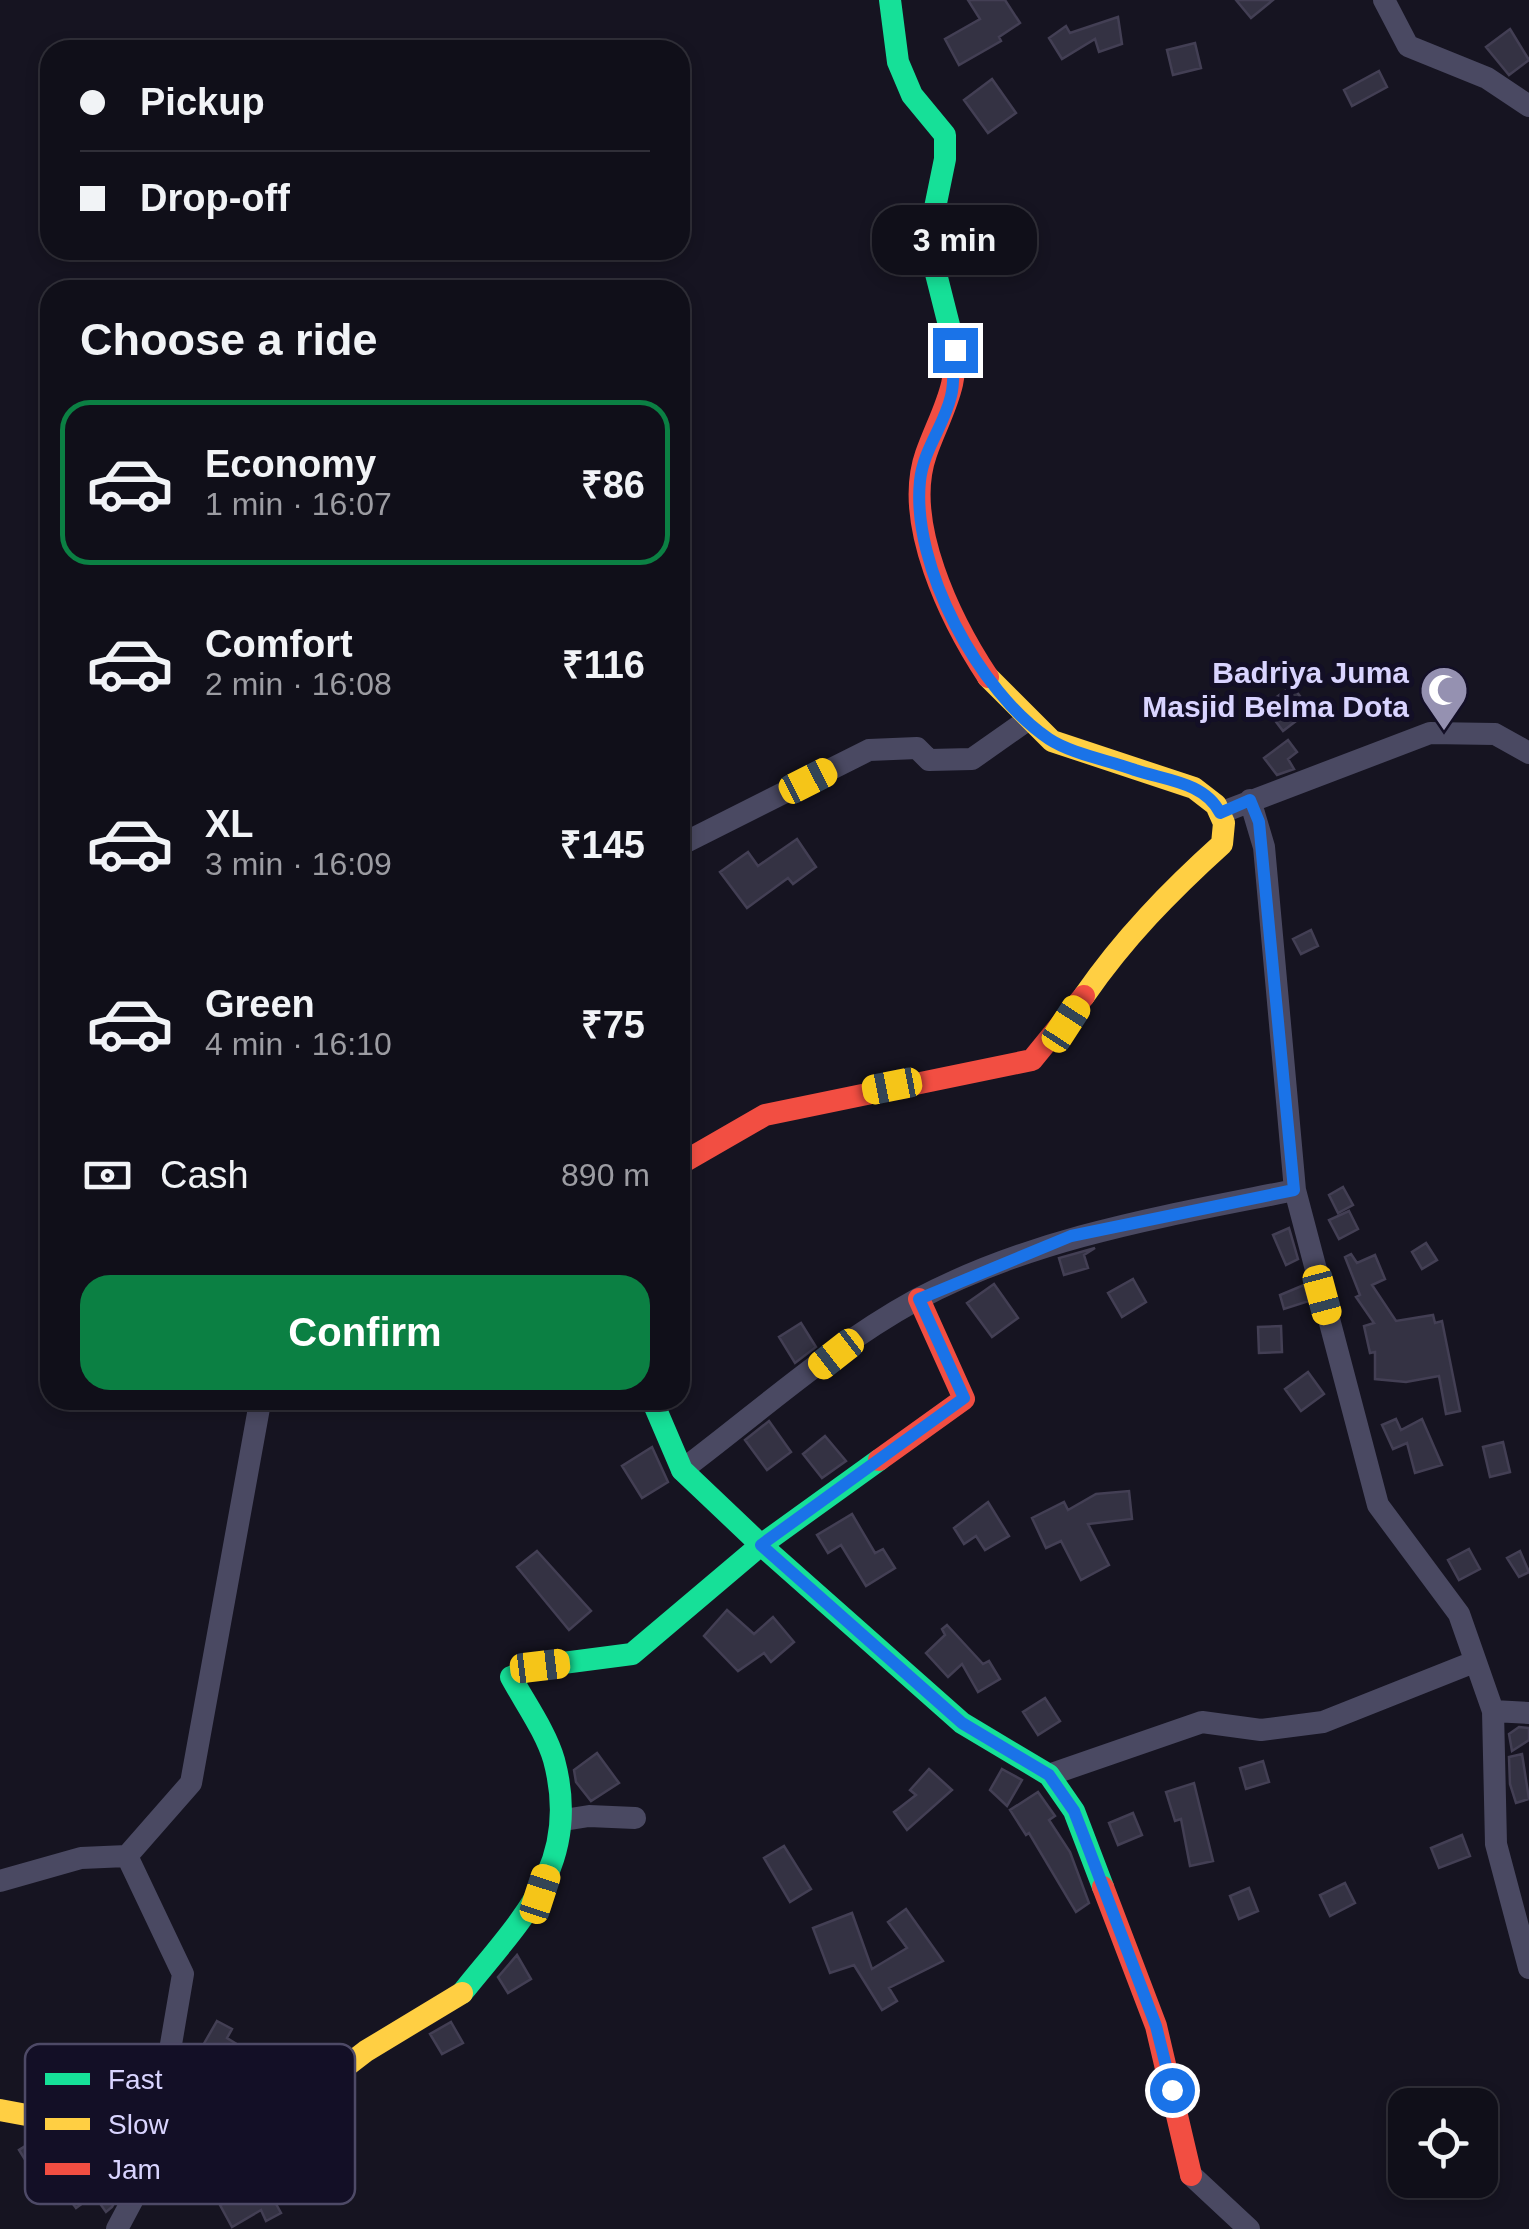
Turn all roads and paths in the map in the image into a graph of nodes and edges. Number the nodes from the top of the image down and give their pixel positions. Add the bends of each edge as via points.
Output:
1 (890, 0) edge
2 (1384, 0) edge
3 (1529, 106) edge
4 (1026, 721) junction
5 (1529, 753) edge
6 (1250, 800) junction
7 (1220, 813) junction
8 (690, 840) edge
9 (690, 1158) edge
10 (1294, 1190) junction
11 (919, 1299) junction
12 (259, 1410) edge
13 (656, 1410) edge
14 (682, 1470) junction
15 (761, 1545) junction
16 (1474, 1662) junction
17 (1493, 1712) junction
18 (1529, 1713) edge
19 (1049, 1775) junction
20 (635, 1818) dead end
21 (564, 1820) junction
22 (128, 1856) junction
23 (0, 1881) edge
24 (1529, 1968) edge
25 (171, 2044) edge
26 (355, 2059) edge
27 (0, 2110) edge
28 (25, 2115) edge
29 (1192, 2175) joint
30 (130, 2204) edge
31 (117, 2229) edge
32 (1249, 2229) edge

1 - 4 main road via 898,62 912,95 945,135 928,242 955,350 953,391 919,483 928,552 961,636 994,688
2 - 3 street via 1408,46 1487,78
4 - 7 main road via 1052,741 1194,788
4 - 8 street via 972,759 929,760 917,748 868,750
5 - 6 street via 1494,734 1430,733
6 - 7 street
6 - 10 street via 1264,846
7 - 9 main road via 1222,844 1114,952 1066,1024 1032,1060 764,1115
10 - 11 street via 1071,1236
10 - 16 street via 1378,1505 1460,1614
11 - 14 street via 866,1330
11 - 15 main road via 964,1398
12 - 22 street via 192,1784
13 - 14 main road
14 - 15 main road
15 - 19 main road via 962,1723
15 - 21 main road via 632,1654 540,1666 510,1677 553,1756
16 - 17 street
16 - 19 street via 1323,1722 1261,1730 1202,1722
17 - 18 street
17 - 24 street via 1496,1844
19 - 29 main road via 1074,1811 1156,2026
20 - 21 street
21 - 26 main road via 540,1894 462,1993
22 - 23 street via 81,1858
22 - 25 street via 183,1974
27 - 28 main road
29 - 32 street
30 - 31 street

